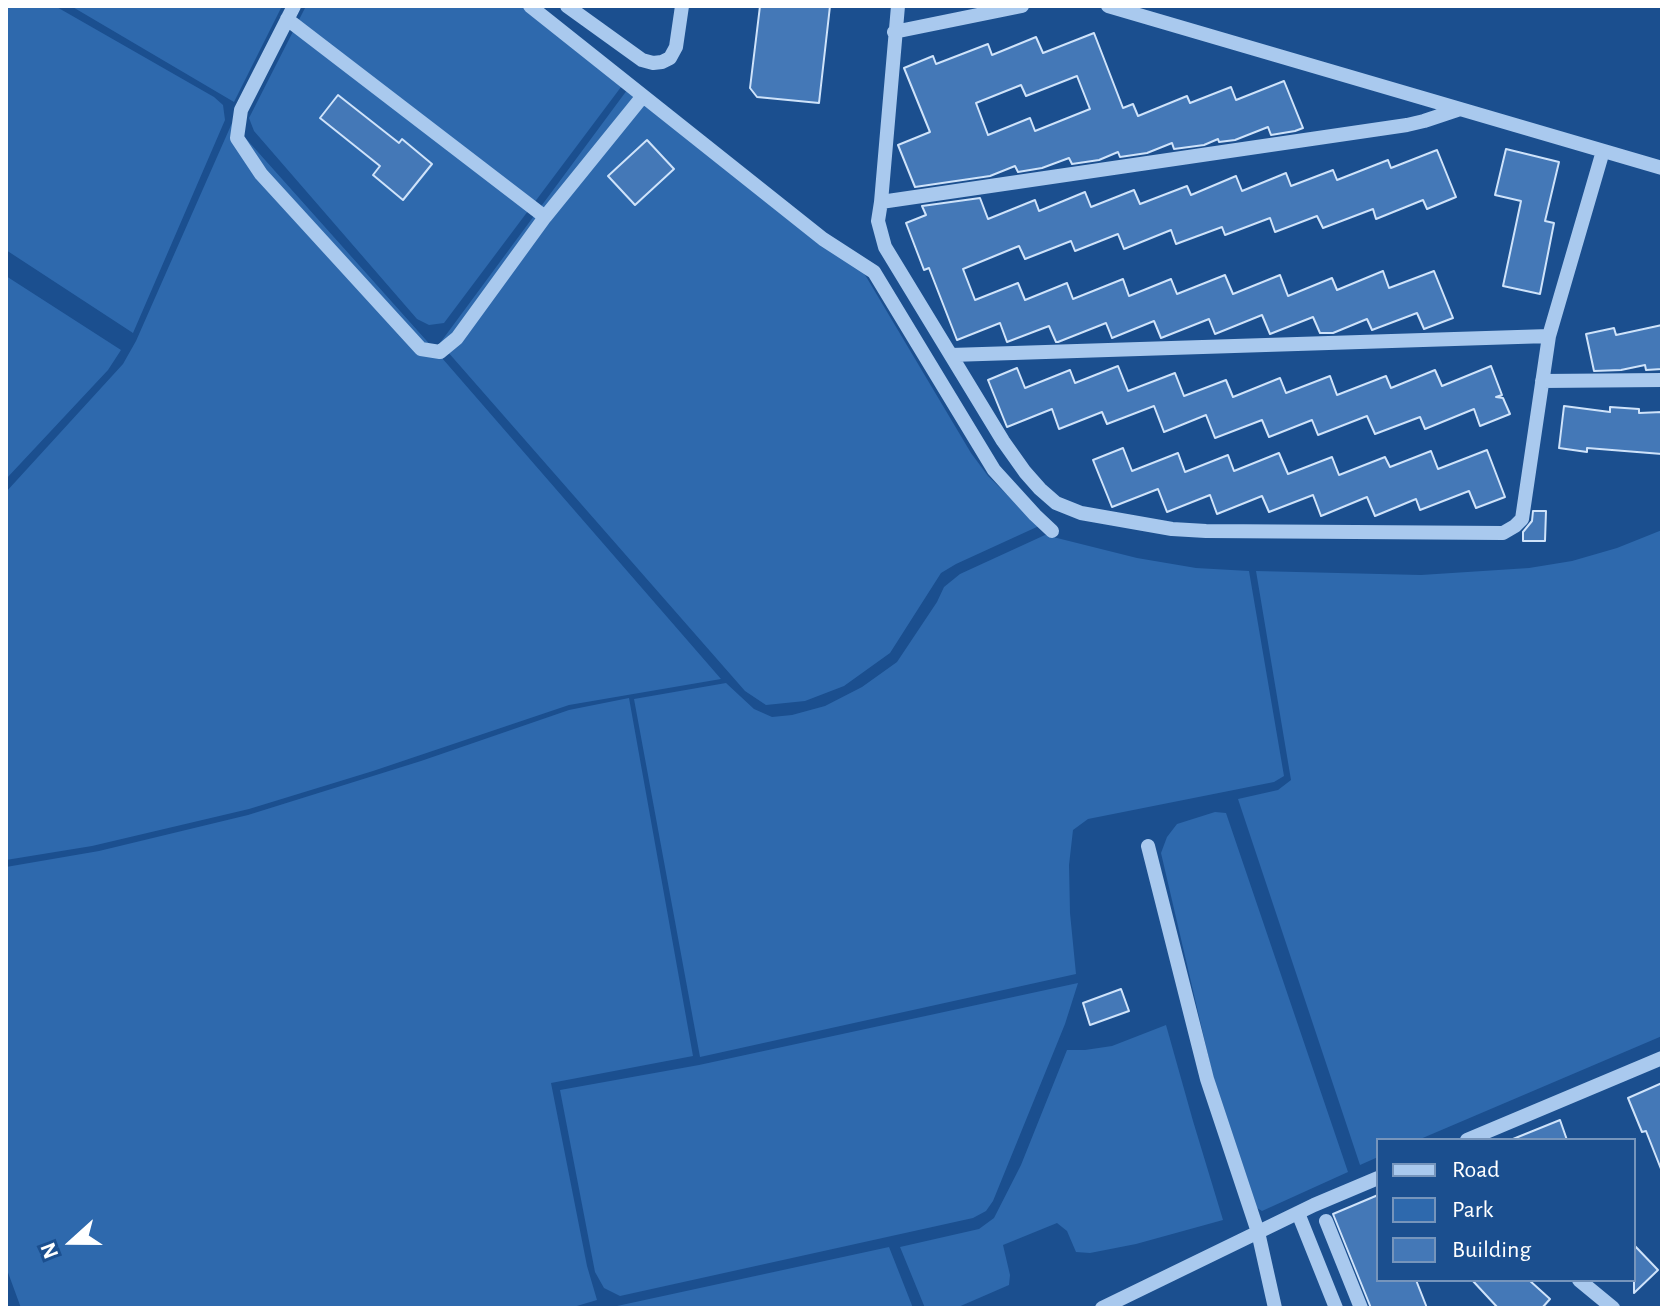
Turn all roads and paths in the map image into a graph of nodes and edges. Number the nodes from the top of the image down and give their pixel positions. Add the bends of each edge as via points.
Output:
1 (530, 6) edge
2 (567, 6) edge
3 (682, 6) edge
4 (898, 6) edge
5 (1022, 6) edge
6 (1108, 6) edge
7 (290, 12) edge
8 (894, 32) junction
9 (643, 96) junction
10 (1460, 109) junction
11 (1603, 151) junction
12 (1662, 168) edge
13 (881, 202) junction
14 (545, 217) junction
15 (1549, 336) junction
16 (951, 355) junction
17 (1662, 380) edge
18 (1542, 381) junction
19 (1052, 531) dead end
20 (1148, 846) dead end
21 (1662, 1058) edge
22 (1497, 1134) edge
23 (1477, 1138) edge
24 (1376, 1179) edge
25 (1298, 1213) junction
26 (1326, 1221) dead end
27 (1258, 1232) junction
28 (1581, 1282) edge
29 (1102, 1308) edge
30 (1275, 1308) edge
31 (1336, 1308) edge
32 (1361, 1308) edge
33 (1613, 1308) edge

1 - 9 street
2 - 3 street via 653,63 670,58 676,47
4 - 8 street
5 - 8 street
6 - 10 street
7 - 14 street
7 - 14 street via 241,110 237,138 261,174 421,349 440,352 457,338
8 - 13 street
9 - 14 street
9 - 19 street via 823,239 874,272 994,470
10 - 11 street
10 - 13 street via 1407,125
11 - 12 street
11 - 15 street
13 - 16 street via 878,221 885,247
15 - 16 street
15 - 18 street
16 - 18 street via 1017,461 1056,503 1081,513 1183,530 1503,533 1522,519
17 - 18 street
20 - 27 street via 1207,1079
21 - 22 street
22 - 23 street
24 - 25 street
25 - 27 street
25 - 31 street
26 - 32 street
27 - 29 street
27 - 30 street
28 - 33 street

